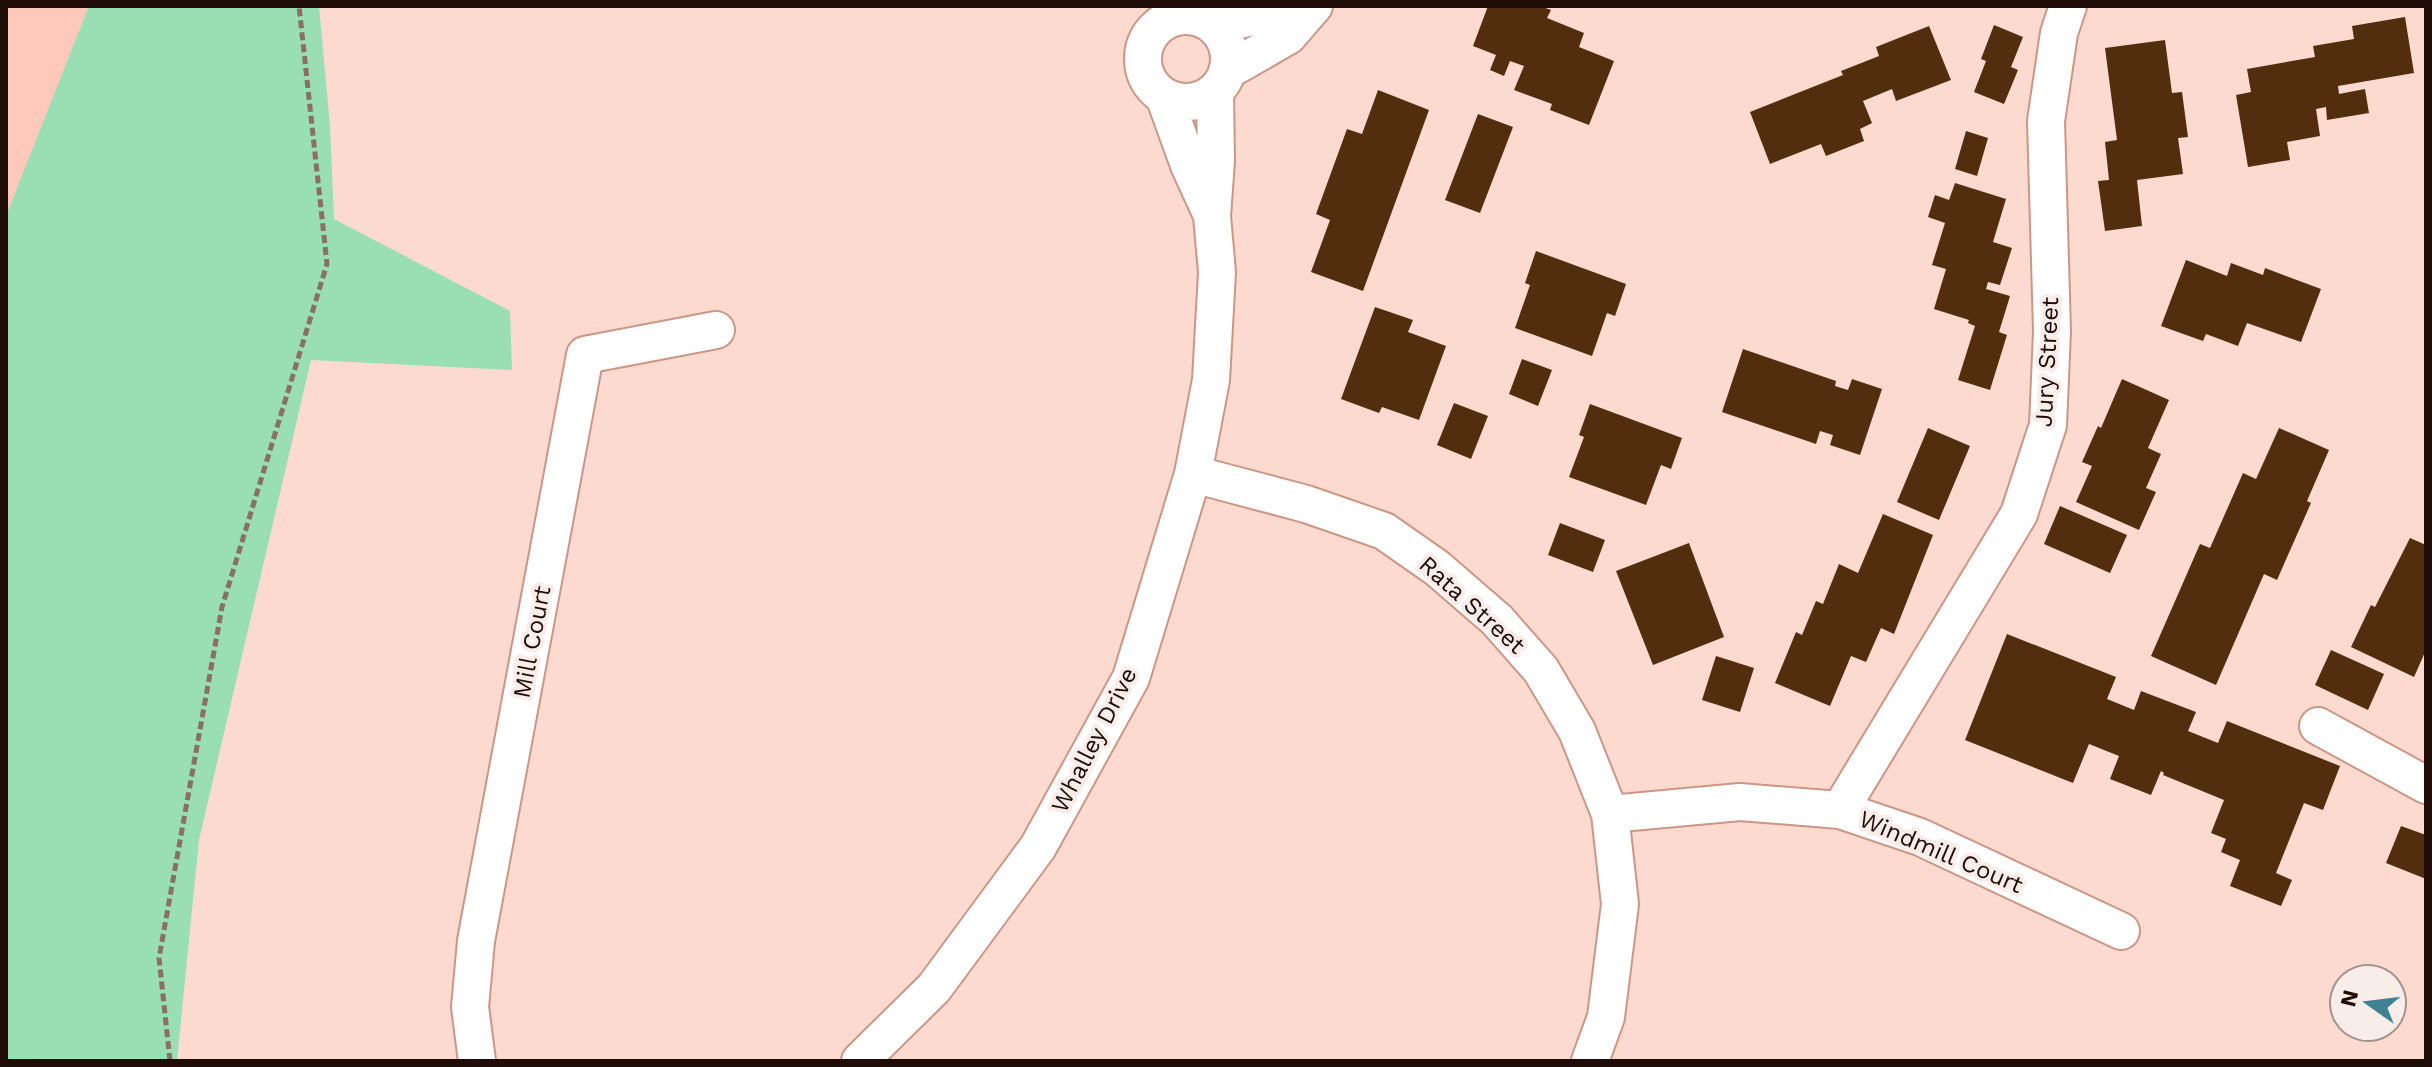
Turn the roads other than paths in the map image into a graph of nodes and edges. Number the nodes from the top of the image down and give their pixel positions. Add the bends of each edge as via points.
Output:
1 (2068, 6) edge
2 (1312, 8) edge
3 (1201, 16) edge
4 (1147, 21) edge
5 (1221, 81) junction
6 (1164, 96) junction
7 (1212, 216) junction
8 (716, 330) dead end
9 (1193, 474) junction
10 (2318, 726) dead end
11 (2426, 785) edge
12 (1840, 810) junction
13 (1610, 814) junction
14 (2121, 931) dead end
15 (477, 1061) edge
16 (860, 1061) edge
17 (1590, 1061) edge

1 - 12 street, Jury Street via 2046,121 2052,331 2048,425 2019,514
2 - 3 street
2 - 5 street via 1288,36
3 - 4 street
3 - 5 street via 1228,47
4 - 6 street via 1143,62 1153,88
5 - 6 street via 1190,102
5 - 7 street, Whalley Drive
6 - 7 street, Whalley Drive
7 - 9 street, Whalley Drive via 1217,272 1211,380
8 - 15 street, Mill Court via 585,355 476,941 470,1007
9 - 13 street, Rata Street via 1384,531 1437,568 1497,620 1541,670 1577,731
9 - 16 street, Whalley Drive via 1131,678 1038,847 934,988
10 - 11 street
12 - 13 street, Windmill Court via 1740,802
12 - 14 street, Windmill Court via 1920,837
13 - 17 street, Rata Street via 1620,904 1606,1017

